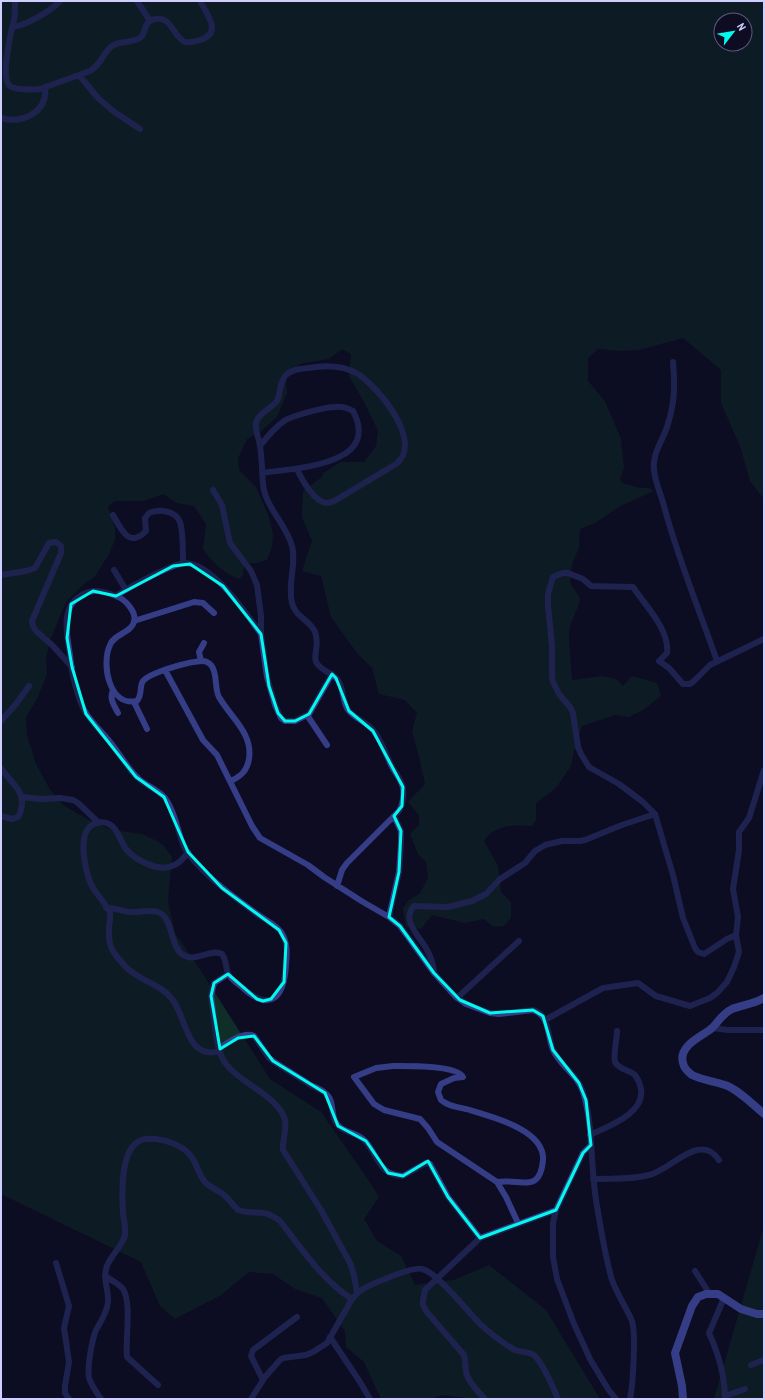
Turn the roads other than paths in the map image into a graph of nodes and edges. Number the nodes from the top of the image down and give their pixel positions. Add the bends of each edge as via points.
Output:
1 (15, 1) edge
2 (60, 1) edge
3 (137, 1) edge
4 (200, 1) edge
5 (150, 21) junction
6 (12, 27) junction
7 (80, 75) junction
8 (45, 87) junction
9 (1, 118) edge
10 (140, 129) dead end
11 (673, 362) dead end
12 (260, 446) junction
13 (298, 469) junction
14 (262, 473) junction
15 (213, 490) dead end
16 (113, 515) dead end
17 (183, 563) junction
18 (114, 570) dead end
19 (1, 575) edge
20 (126, 590) junction
21 (116, 596) junction
22 (214, 613) dead end
23 (134, 621) junction
24 (261, 634) junction
25 (764, 638) edge
26 (204, 642) dead end
27 (201, 661) junction
28 (717, 661) junction
29 (72, 667) junction
30 (165, 670) junction
31 (332, 674) junction
32 (29, 686) dead end
33 (113, 690) junction
34 (134, 702) junction
35 (118, 713) dead end
36 (307, 715) junction
37 (1, 720) edge
38 (148, 729) dead end
39 (327, 745) dead end
40 (1, 768) edge
41 (764, 770) edge
42 (231, 781) junction
43 (22, 797) junction
44 (655, 814) junction
45 (1, 816) edge
46 (394, 816) junction
47 (98, 822) junction
48 (188, 852) junction
49 (337, 886) junction
50 (106, 908) junction
51 (389, 917) junction
52 (736, 935) junction
53 (519, 941) dead end
54 (434, 973) junction
55 (228, 974) junction
56 (457, 998) junction
57 (764, 998) edge
58 (545, 1020) junction
59 (712, 1028) junction
60 (764, 1030) edge
61 (617, 1031) dead end
62 (220, 1049) junction
63 (764, 1114) edge
64 (590, 1135) junction
65 (591, 1145) junction
66 (719, 1160) dead end
67 (593, 1178) junction
68 (497, 1182) junction
69 (556, 1210) junction
70 (518, 1223) junction
71 (480, 1238) junction
72 (56, 1263) dead end
73 (696, 1271) dead end
74 (105, 1276) junction
75 (438, 1278) junction
76 (357, 1293) junction
77 (709, 1294) junction
78 (724, 1298) junction
79 (352, 1300) junction
80 (764, 1314) edge
81 (297, 1317) dead end
82 (330, 1337) junction
83 (764, 1360) edge
84 (751, 1365) dead end
85 (263, 1380) junction
86 (158, 1385) dead end
87 (745, 1389) dead end
88 (725, 1397) edge
89 (69, 1399) edge
90 (101, 1399) edge
91 (250, 1399) edge
92 (370, 1399) edge
93 (485, 1399) edge
94 (558, 1399) edge
95 (616, 1399) edge
96 (630, 1399) edge
97 (683, 1399) edge

1 - 6 street
2 - 6 street via 22,25
3 - 5 street
4 - 5 street via 213,25 213,31 204,39 183,41 165,21
5 - 7 street via 139,39 111,46 97,67
6 - 8 street via 6,63 7,84 10,87 32,90
7 - 8 street
7 - 10 street via 98,98
8 - 9 street via 46,95 36,113 29,117 6,120
11 - 28 street via 674,401 654,456 654,470 678,555
12 - 13 street via 274,429 290,418 335,407 345,407 353,411 358,431 355,446 336,458
12 - 13 street via 256,432 258,419 276,401 282,382 288,374 297,370 330,366 358,374 379,394 402,427 402,458 396,464 327,503 312,494
12 - 14 street
13 - 14 street
14 - 31 street via 266,495 292,545 292,605 315,633 317,663
15 - 24 street via 222,506 230,542 251,571 257,585
16 - 17 street via 131,539 142,536 146,531 145,518 149,513 159,511 174,515 180,523
17 - 20 street
17 - 24 street via 196,566 215,578 236,600
18 - 20 street
19 - 29 street via 35,568 49,543 56,542 61,546 61,553 32,621 36,631
20 - 21 street
21 - 23 street via 127,603
21 - 29 street via 93,590 82,594 71,604 67,626
22 - 23 street via 203,603 194,602
23 - 33 street via 129,629 112,641 107,653 108,676
24 - 36 street via 267,677 281,718 289,722
25 - 28 street
26 - 27 street via 199,652
27 - 30 street
27 - 42 street via 213,666 216,691 247,738 249,746 247,766 240,776
28 - 44 street via 690,684 683,684 659,661 666,653 667,642 656,618 633,587 591,586 583,579 568,573 556,575 552,579 548,605 552,677 555,686 570,707 581,754 589,767 619,784
29 - 48 street via 86,714 136,777 164,797
30 - 34 street via 143,681 141,694
30 - 42 street via 203,740 217,755
31 - 36 street
31 - 46 street via 340,684 349,711 373,730 400,779 404,798 402,806
32 - 37 street
33 - 34 street via 123,700
33 - 35 street via 110,696
34 - 38 street
36 - 39 street
40 - 43 street
41 - 52 street via 749,818 739,832 733,889 738,917
42 - 49 street via 260,838 308,865
43 - 45 street via 18,817 12,819
43 - 47 street via 74,800
44 - 52 street via 683,918 695,948 704,954
44 - 54 street via 585,840 545,845 500,879 486,894 472,901 448,907 414,906 410,912 410,923 426,948
46 - 49 street via 347,863
46 - 51 street via 401,831 401,844 399,872
47 - 48 street via 105,822 113,827 129,851 153,865 173,866
47 - 50 street via 86,832 85,867 89,880
48 - 55 street via 206,874 222,888 279,930 286,943 284,982 277,995 271,999 263,1001 250,995
49 - 51 street
50 - 55 street via 127,912 161,913 181,954 193,958 219,952 224,956
50 - 62 street via 110,913 109,942 118,958 132,973 158,987 171,998 195,1046 206,1052 216,1052
51 - 54 street via 400,926
52 - 58 street via 739,952 727,982 717,993 696,1005 686,1006 659,997 638,983 603,988
53 - 56 street
54 - 56 street
55 - 62 street via 214,983 211,996
56 - 58 street via 475,1009 490,1013 537,1011
57 - 59 street via 732,1009 719,1018
58 - 64 street via 553,1050 583,1090
59 - 60 street
59 - 63 street via 697,1037 685,1050 682,1060 684,1066 693,1075 733,1088
61 - 64 street via 615,1063 635,1075 639,1081 642,1093 640,1102 631,1113
62 - 71 street via 238,1038 250,1034 254,1036 269,1058 325,1093 331,1102 338,1126 366,1141 382,1168 388,1173 403,1176 426,1163 430,1164 448,1197
62 - 76 street via 221,1056 230,1068 284,1115 286,1128 283,1150 318,1205 350,1263
64 - 65 street
65 - 67 street
65 - 69 street via 583,1153
66 - 67 street via 712,1152 699,1149 651,1175
67 - 96 street via 611,1274 633,1325 633,1375
68 - 68 street via 504,1180 527,1183 536,1180 541,1169 542,1151 536,1141 522,1130 494,1118 444,1103 438,1092 441,1084 463,1077 461,1074 435,1068 393,1066 376,1068 354,1077 374,1104 384,1110 420,1119 437,1142
68 - 70 street
69 - 70 street
69 - 95 street via 553,1223 553,1257 557,1279 590,1359
70 - 71 street
71 - 75 street
72 - 89 street via 69,1306 64,1328 69,1362 65,1386
73 - 77 street
74 - 79 street via 107,1265 120,1247 124,1236 123,1192 130,1149 138,1140 151,1138 169,1142 187,1151 193,1157 204,1181 223,1194 238,1210 268,1213 280,1221 329,1282
74 - 86 street via 125,1293 127,1357
74 - 90 street via 108,1301 95,1334 89,1373 90,1381
75 - 76 street via 423,1269 414,1268 374,1283
75 - 93 street via 423,1294 423,1305 464,1355 466,1374
75 - 94 street via 491,1334 514,1349 529,1352 536,1357
76 - 79 street
77 - 78 street via 718,1294
77 - 97 street via 695,1300 676,1347
78 - 80 street via 741,1309
78 - 88 street via 709,1333 719,1354
79 - 82 street
81 - 85 street via 253,1350 251,1356
82 - 85 street via 327,1343 313,1352 283,1358
82 - 92 street
83 - 84 street
85 - 91 street
87 - 88 street

